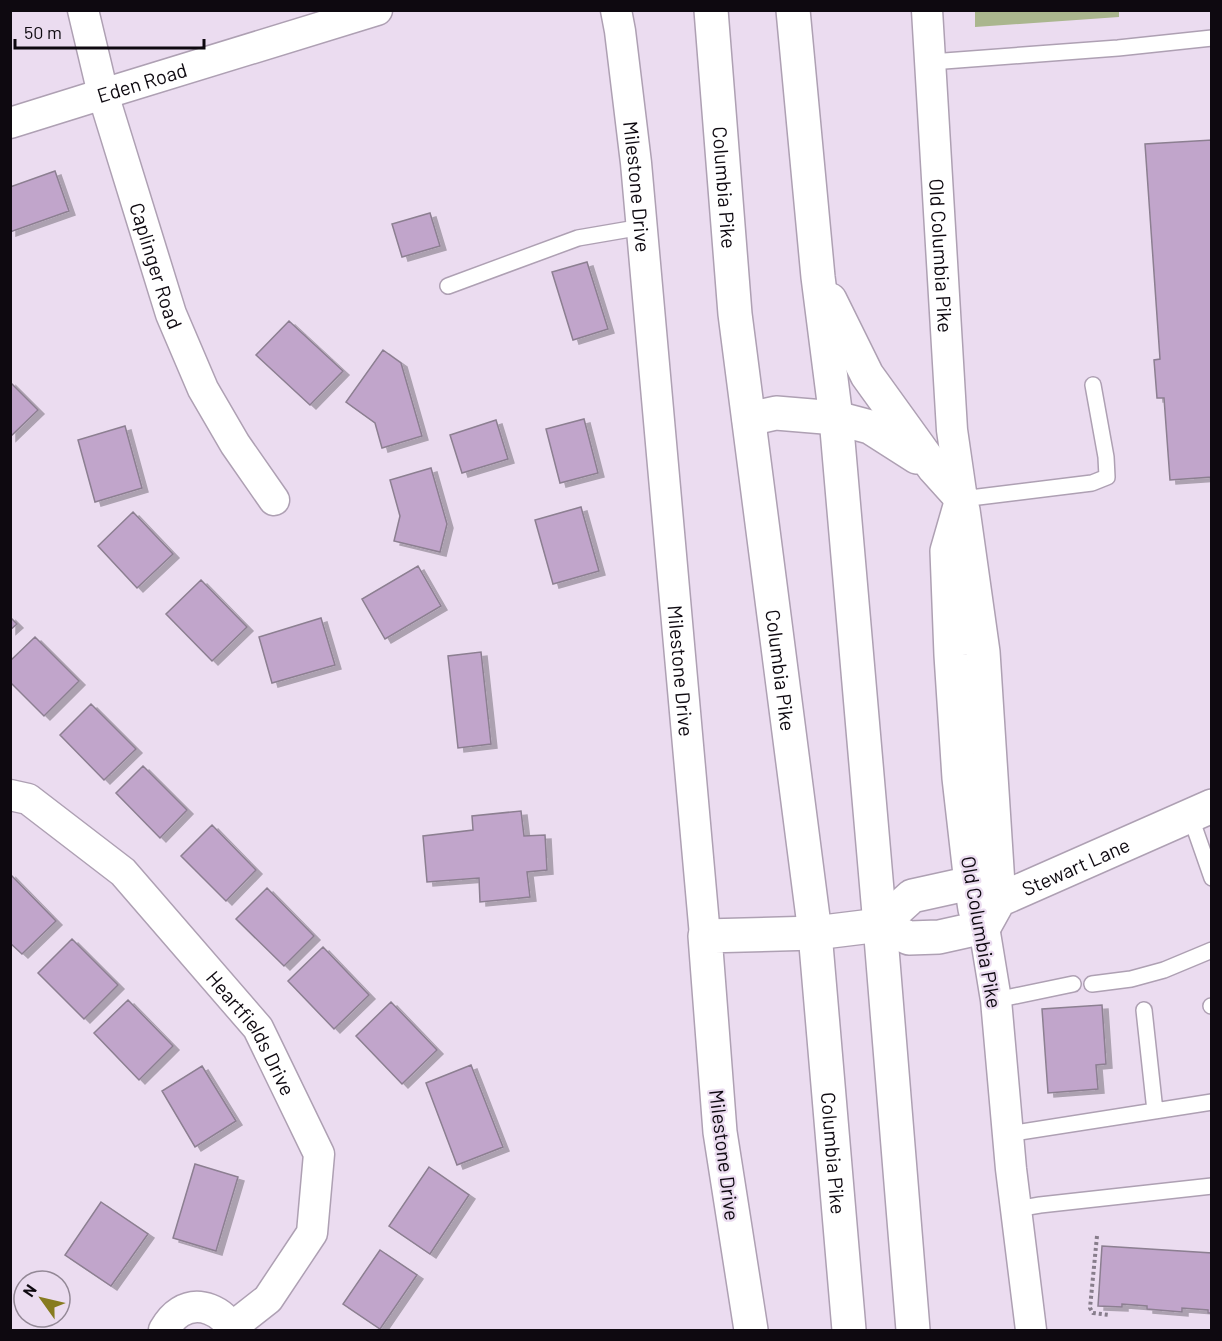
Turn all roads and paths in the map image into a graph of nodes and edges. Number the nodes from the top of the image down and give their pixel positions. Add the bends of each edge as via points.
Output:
1 (83, 10) edge
2 (377, 10) edge
3 (616, 10) edge
4 (711, 10) edge
5 (793, 10) edge
6 (927, 10) edge
7 (1212, 38) edge
8 (931, 62) junction
9 (103, 94) junction
10 (10, 123) edge
11 (642, 227) junction
12 (818, 277) junction
13 (448, 286) dead end
14 (1093, 386) dead end
15 (749, 418) junction
16 (836, 418) junction
17 (934, 468) junction
18 (962, 499) junction
19 (274, 500) dead end
20 (10, 795) edge
21 (1201, 811) edge
22 (1212, 878) edge
23 (971, 883) junction
24 (992, 914) junction
25 (880, 925) junction
26 (815, 933) junction
27 (705, 936) junction
28 (1212, 950) edge
29 (1073, 984) dead end
30 (1092, 984) dead end
31 (996, 1000) junction
32 (1144, 1010) dead end
33 (1212, 1102) edge
34 (1155, 1111) junction
35 (1008, 1134) junction
36 (1212, 1186) edge
37 (1016, 1209) junction
38 (1097, 1236) dead end
39 (1109, 1315) dead end
40 (232, 1329) edge
41 (164, 1330) edge
42 (751, 1330) edge
43 (849, 1330) edge
44 (913, 1330) edge
45 (1031, 1330) edge

1 - 9 street, Caplinger Road
2 - 9 street, Eden Road
3 - 11 street, Milestone Drive
4 - 15 main road, Columbia Pike via 735,314
5 - 12 main road
6 - 8 street, Old Columbia Pike
7 - 8 lane
8 - 18 street, Old Columbia Pike via 952,430
9 - 10 street, Eden Road
9 - 19 street, Caplinger Road via 171,314 202,389
11 - 13 lane via 578,238
11 - 27 street, Milestone Drive
12 - 16 main road
12 - 17 main road via 867,375
14 - 18 lane via 1107,477 1092,483
15 - 16 main road via 776,413
15 - 26 main road, Columbia Pike
16 - 17 main road via 870,427
16 - 25 main road
17 - 18 main road
18 - 23 main road, Old Columbia Pike via 947,551 958,778
18 - 24 main road, Old Columbia Pike via 983,652
20 - 40 street, Heartfields Drive via 28,799 123,872 251,1019 320,1154 312,1233 268,1299
21 - 22 lane
21 - 24 main road, Stewart Lane
23 - 24 main road, Old Columbia Pike via 975,909
23 - 25 main road via 912,896
24 - 25 main road, Stewart Lane via 939,937 909,938
24 - 31 street, Old Columbia Pike
25 - 26 main road
25 - 44 main road
26 - 27 main road
26 - 43 main road, Columbia Pike
27 - 42 main road, Milestone Drive via 720,1132
28 - 30 lane via 1164,970
29 - 31 lane
31 - 35 street, Old Columbia Pike
32 - 34 lane
33 - 34 lane
34 - 35 lane
35 - 37 street, Old Columbia Pike
36 - 37 lane
37 - 45 street, Old Columbia Pike
38 - 39 path via 1090,1308 1093,1313
40 - 41 street, Heartfields Drive via 215,1311 203,1307 180,1312

